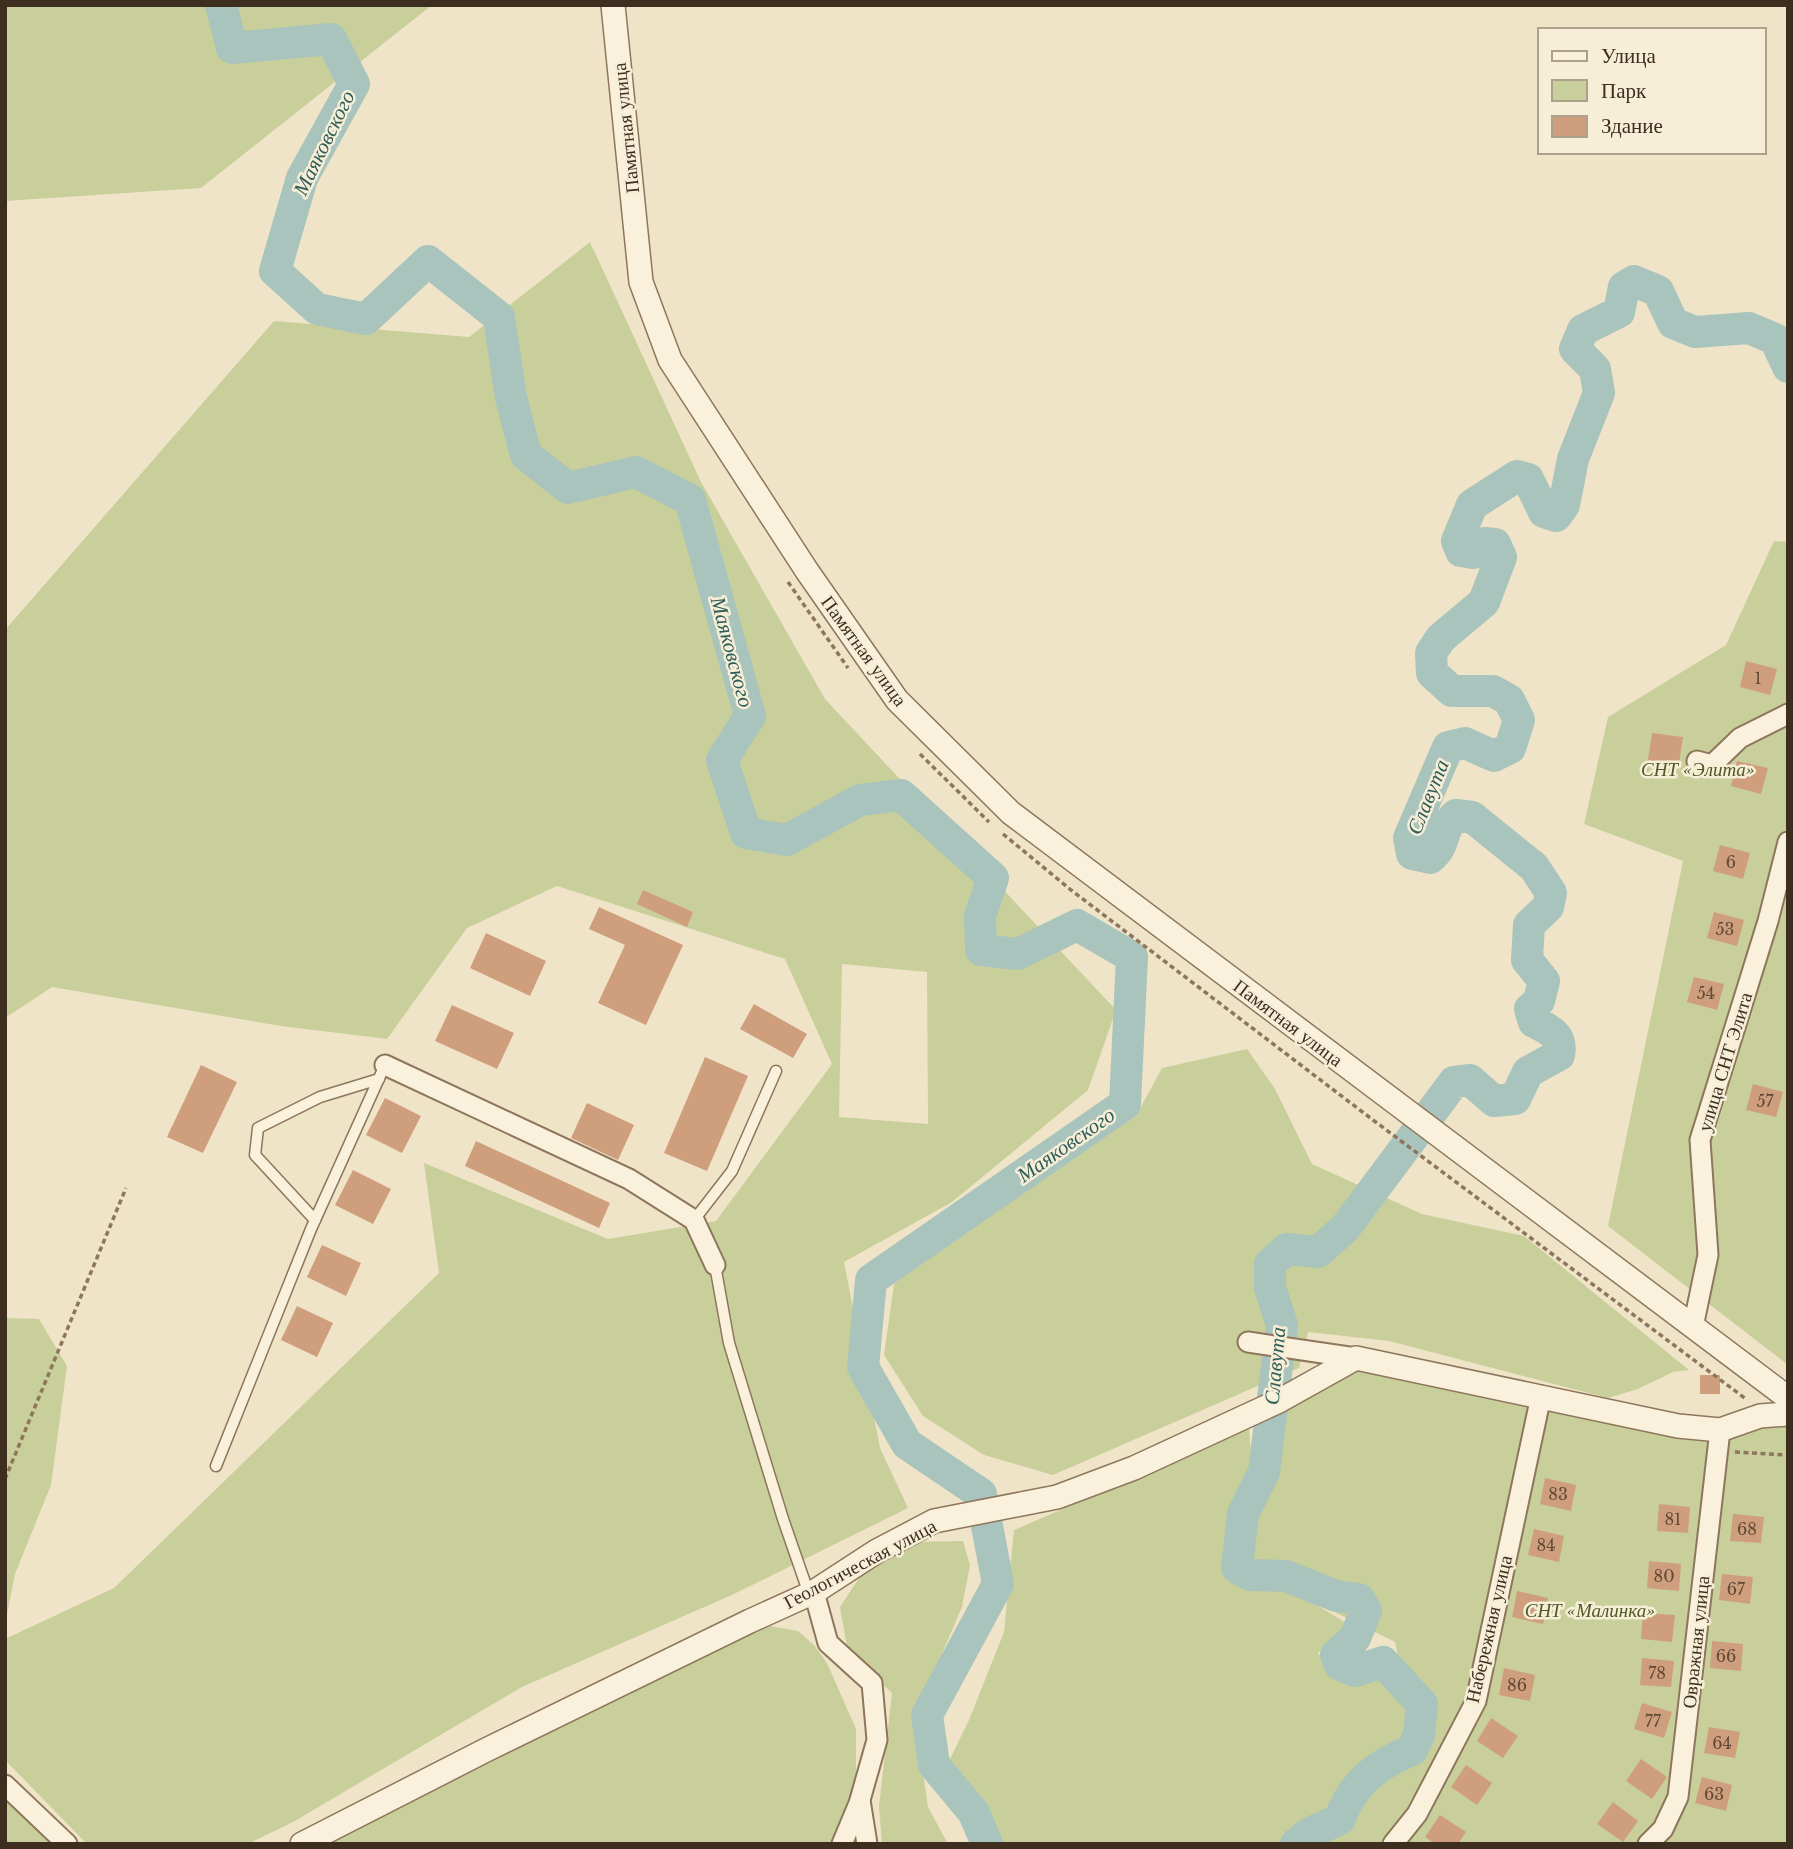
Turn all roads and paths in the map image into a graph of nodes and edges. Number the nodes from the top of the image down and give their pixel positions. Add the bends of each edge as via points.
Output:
1 (614, 5) edge
2 (1788, 714) edge
3 (1697, 761) dead end
4 (1788, 842) edge
5 (1780, 911) edge
6 (776, 1071) dead end
7 (382, 1072) junction
8 (126, 1188) dead end
9 (315, 1220) junction
10 (694, 1220) junction
11 (715, 1265) joint
12 (1693, 1327) junction
13 (1248, 1342) dead end
14 (1356, 1358) junction
15 (1541, 1396) junction
16 (1788, 1398) edge
17 (1788, 1414) edge
18 (1720, 1430) junction
19 (1729, 1451) dead end
20 (1788, 1455) edge
21 (216, 1465) dead end
22 (5, 1479) edge
23 (812, 1594) junction
24 (5, 1785) edge
25 (860, 1800) junction
26 (66, 1844) edge
27 (302, 1844) edge
28 (842, 1844) edge
29 (867, 1844) edge
30 (1393, 1844) edge
31 (1648, 1844) edge

1 - 12 street, Памятная улица via 641,282 670,360 897,700 1012,813
2 - 3 street via 1740,738 1712,765
4 - 5 street, улица СНТ Элита
5 - 12 street, улица СНТ Элита via 1700,1140 1708,1255
6 - 10 lane via 732,1171
7 - 9 lane
7 - 9 lane via 258,1128 255,1155
7 - 10 street via 629,1179
8 - 22 path
9 - 21 lane
10 - 11 street
11 - 23 lane via 729,1343 783,1519
12 - 16 street
13 - 14 street
14 - 15 street
14 - 23 street, Геологическая улица via 1279,1401 1134,1468 1057,1497 934,1521 877,1551
15 - 18 street via 1678,1426
15 - 30 street, Набережная улица via 1476,1701 1417,1814
17 - 18 street via 1760,1416
18 - 31 street, Овражная улица via 1678,1797 1663,1829
19 - 20 path
23 - 25 street via 828,1643 872,1683 877,1740
23 - 27 street, Геологическая улица via 750,1620
24 - 26 street
25 - 28 street
25 - 29 street

